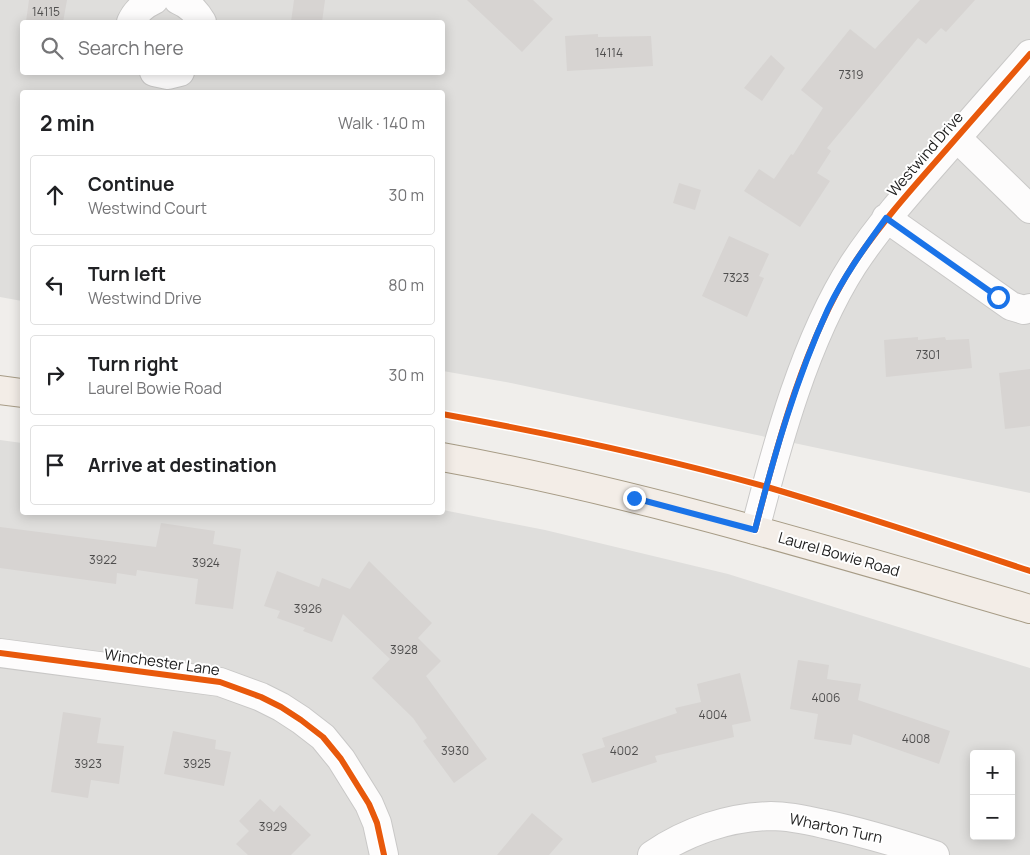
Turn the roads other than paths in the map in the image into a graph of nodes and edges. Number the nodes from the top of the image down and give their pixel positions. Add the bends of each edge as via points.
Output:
1 (154, 0) edge
2 (178, 0) edge
3 (132, 20) edge
4 (201, 20) edge
5 (1030, 54) edge
6 (957, 138) junction
7 (1030, 209) edge
8 (886, 218) junction
9 (1030, 308) edge
10 (0, 390) edge
11 (20, 393) edge
12 (445, 458) edge
13 (755, 530) junction
14 (1030, 609) edge
15 (0, 653) edge
16 (384, 855) edge
17 (652, 855) edge
18 (935, 855) edge

1 - 3 street via 143,6
2 - 4 street via 192,8
5 - 6 street, Westwind Drive
6 - 7 street
6 - 8 street, Westwind Drive
8 - 9 street via 1011,306 1024,310
8 - 13 street, Westwind Drive via 852,266 829,307 806,360
10 - 11 main road
12 - 13 main road, Laurel Bowie Road via 510,469
13 - 14 main road, Laurel Bowie Road
15 - 16 street, Winchester Lane via 220,682 262,697 323,737 341,759 370,804
17 - 18 street, Wharton Turn via 724,822 773,816 834,826

